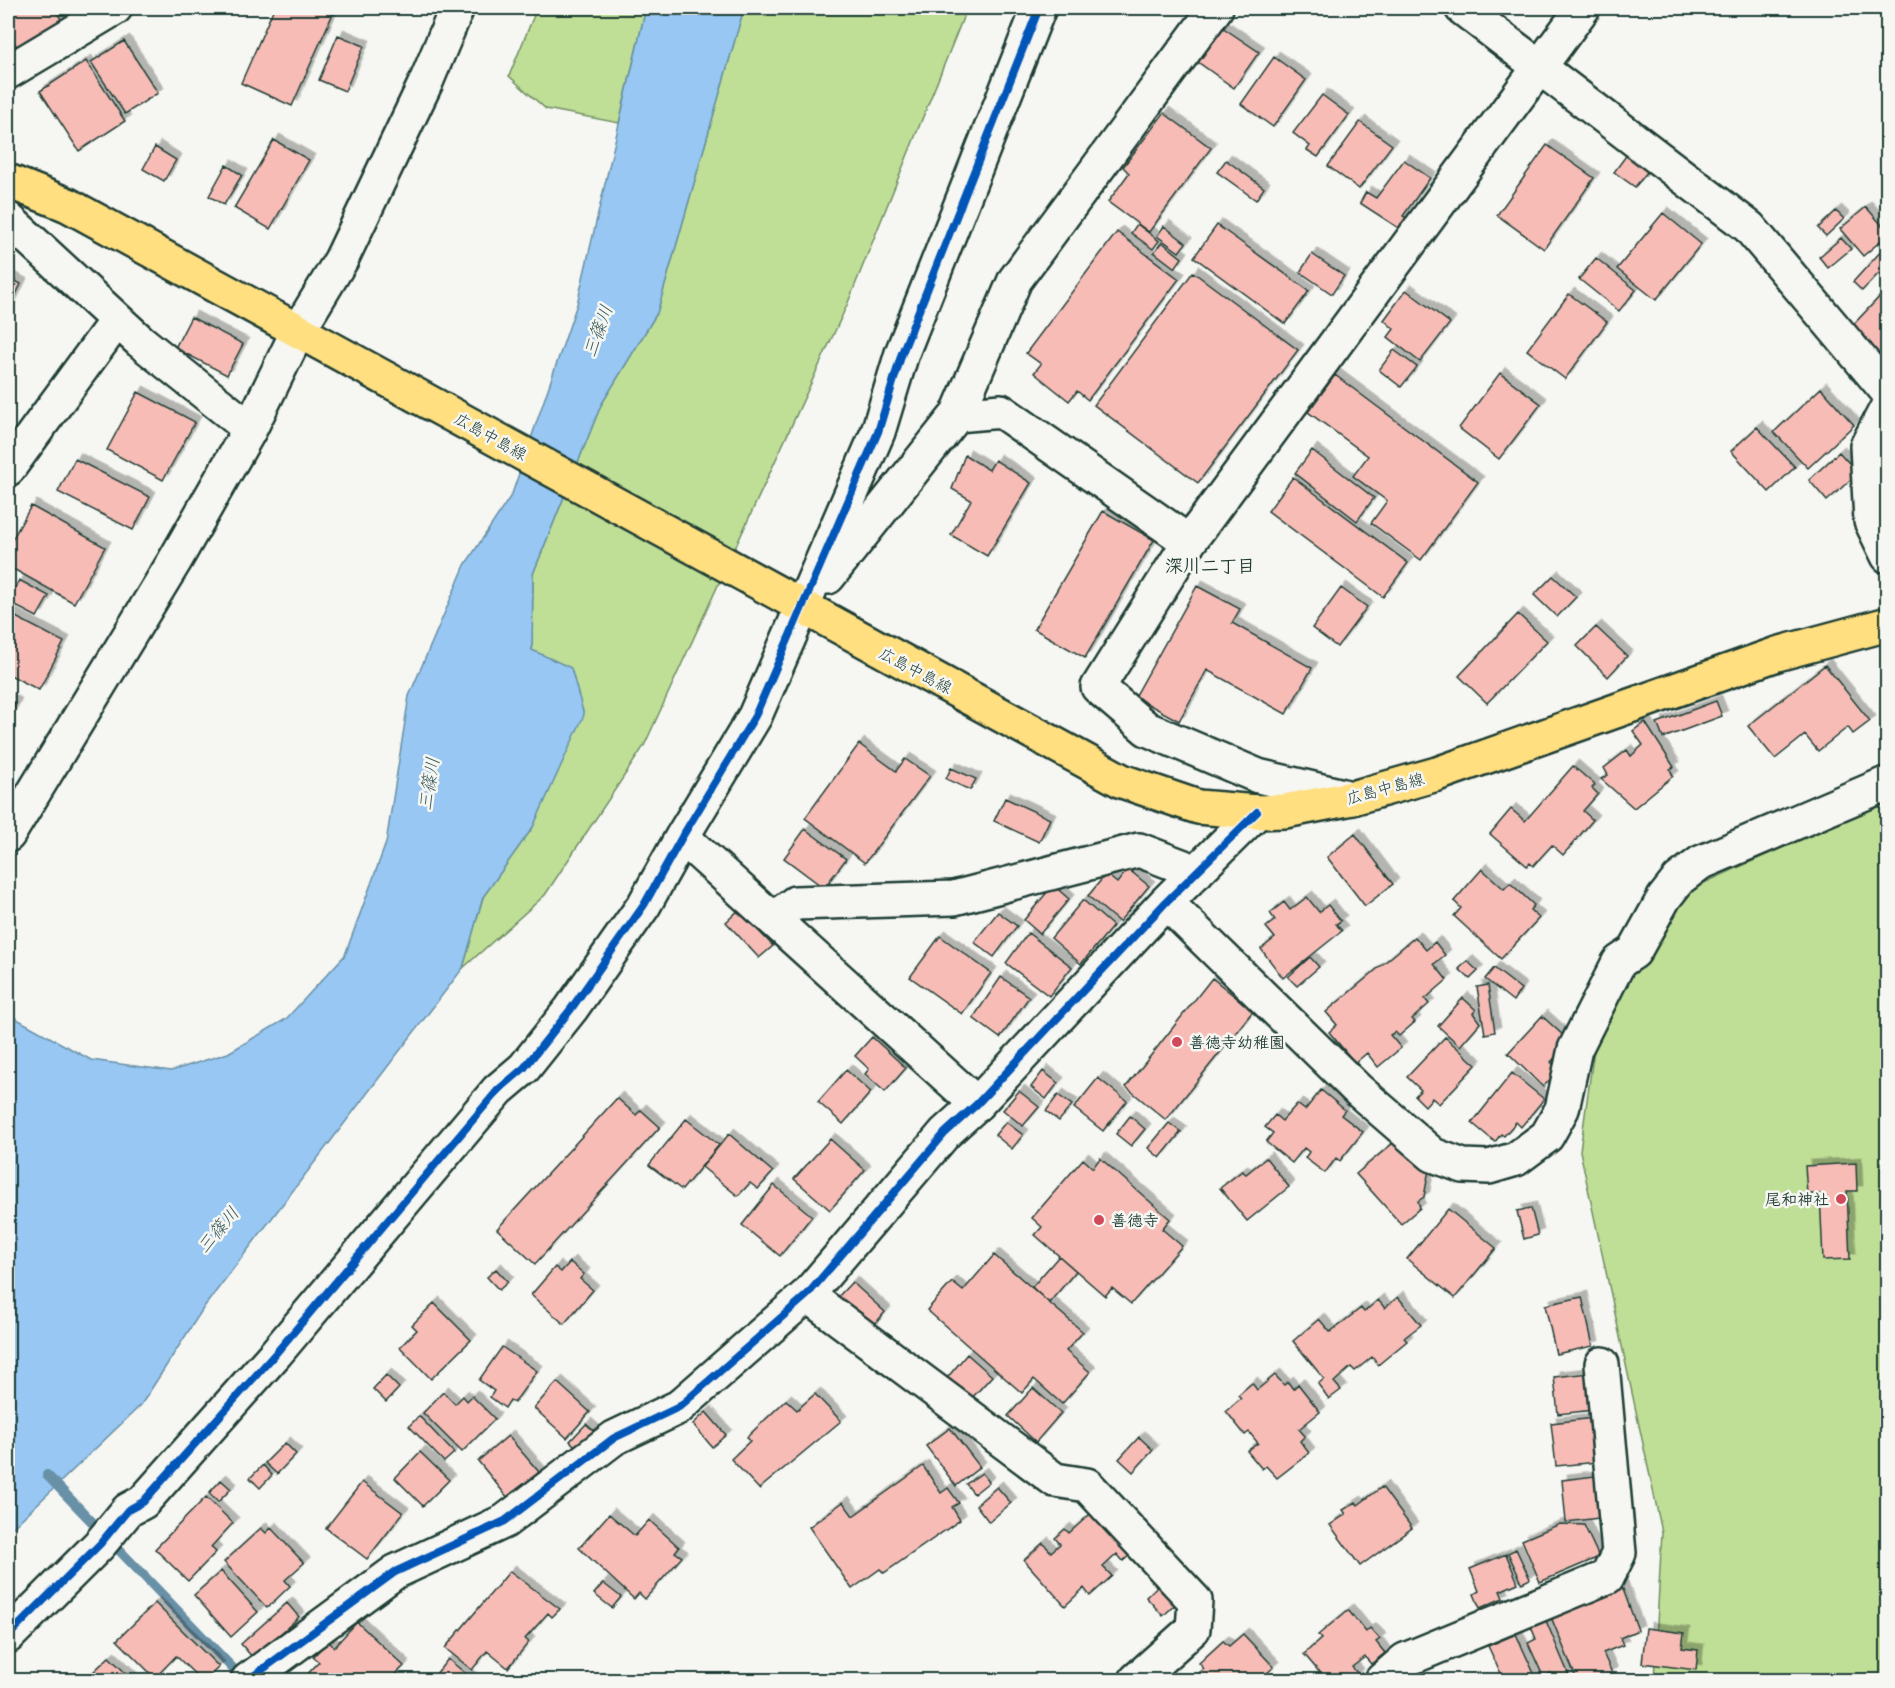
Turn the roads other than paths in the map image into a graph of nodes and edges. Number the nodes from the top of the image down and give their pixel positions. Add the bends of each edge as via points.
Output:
1 (115, 8) edge
2 (457, 8) edge
3 (1039, 8) edge
4 (1216, 8) edge
5 (1461, 8) edge
6 (1583, 8) edge
7 (1539, 65) junction
8 (8, 72) edge
9 (8, 181) edge
10 (8, 219) edge
11 (117, 320) junction
12 (309, 337) junction
13 (1887, 392) edge
14 (1887, 406) edge
15 (957, 415) junction
16 (250, 429) junction
17 (8, 469) edge
18 (1189, 542) junction
19 (1887, 556) edge
20 (792, 602) junction
21 (1887, 624) edge
22 (1887, 783) edge
23 (1352, 798) junction
24 (1257, 812) junction
25 (8, 835) edge
26 (682, 837) junction
27 (1197, 872) junction
28 (1166, 902) junction
29 (773, 919) junction
30 (977, 1104) junction
31 (807, 1295) junction
32 (1602, 1364) dead end
33 (8, 1636) edge
34 (248, 1680) edge
35 (1136, 1680) edge
36 (1382, 1680) edge

1 - 8 street
2 - 12 street via 426,82 340,260
3 - 20 street via 902,353 878,432
4 - 15 street via 1015,280
5 - 7 street
6 - 7 street
7 - 13 street via 1749,227
7 - 18 street
9 - 12 main road, 広島中島線 via 68,205
10 - 11 street
11 - 16 street
11 - 17 street
12 - 16 street
12 - 20 main road, 広島中島線
14 - 19 street via 1867,446 1871,521
15 - 18 street via 1001,411
15 - 20 street
16 - 25 street
18 - 23 street via 1098,687 1147,729 1258,776
20 - 24 main road, 広島中島線 via 1122,781 1198,807
20 - 26 street via 755,716
21 - 23 main road, 広島中島線 via 1777,654 1437,774
22 - 28 street via 1700,863 1679,879 1634,952 1618,962 1575,1049 1562,1109 1547,1136 1516,1159 1489,1167 1463,1166 1433,1155 1358,1090
23 - 24 main road, 広島中島線 via 1286,811
24 - 27 street
26 - 29 street
26 - 33 street via 644,905 524,1068 498,1090 276,1353 143,1502 128,1510
27 - 28 street
27 - 29 street via 1139,850 954,898 795,903
28 - 30 street
29 - 30 street
30 - 31 street via 945,1133
31 - 34 street via 679,1407 614,1438 505,1521 394,1572
31 - 35 street via 1054,1480 1087,1485 1195,1601 1193,1629
32 - 36 street via 1619,1553 1607,1577 1406,1660

